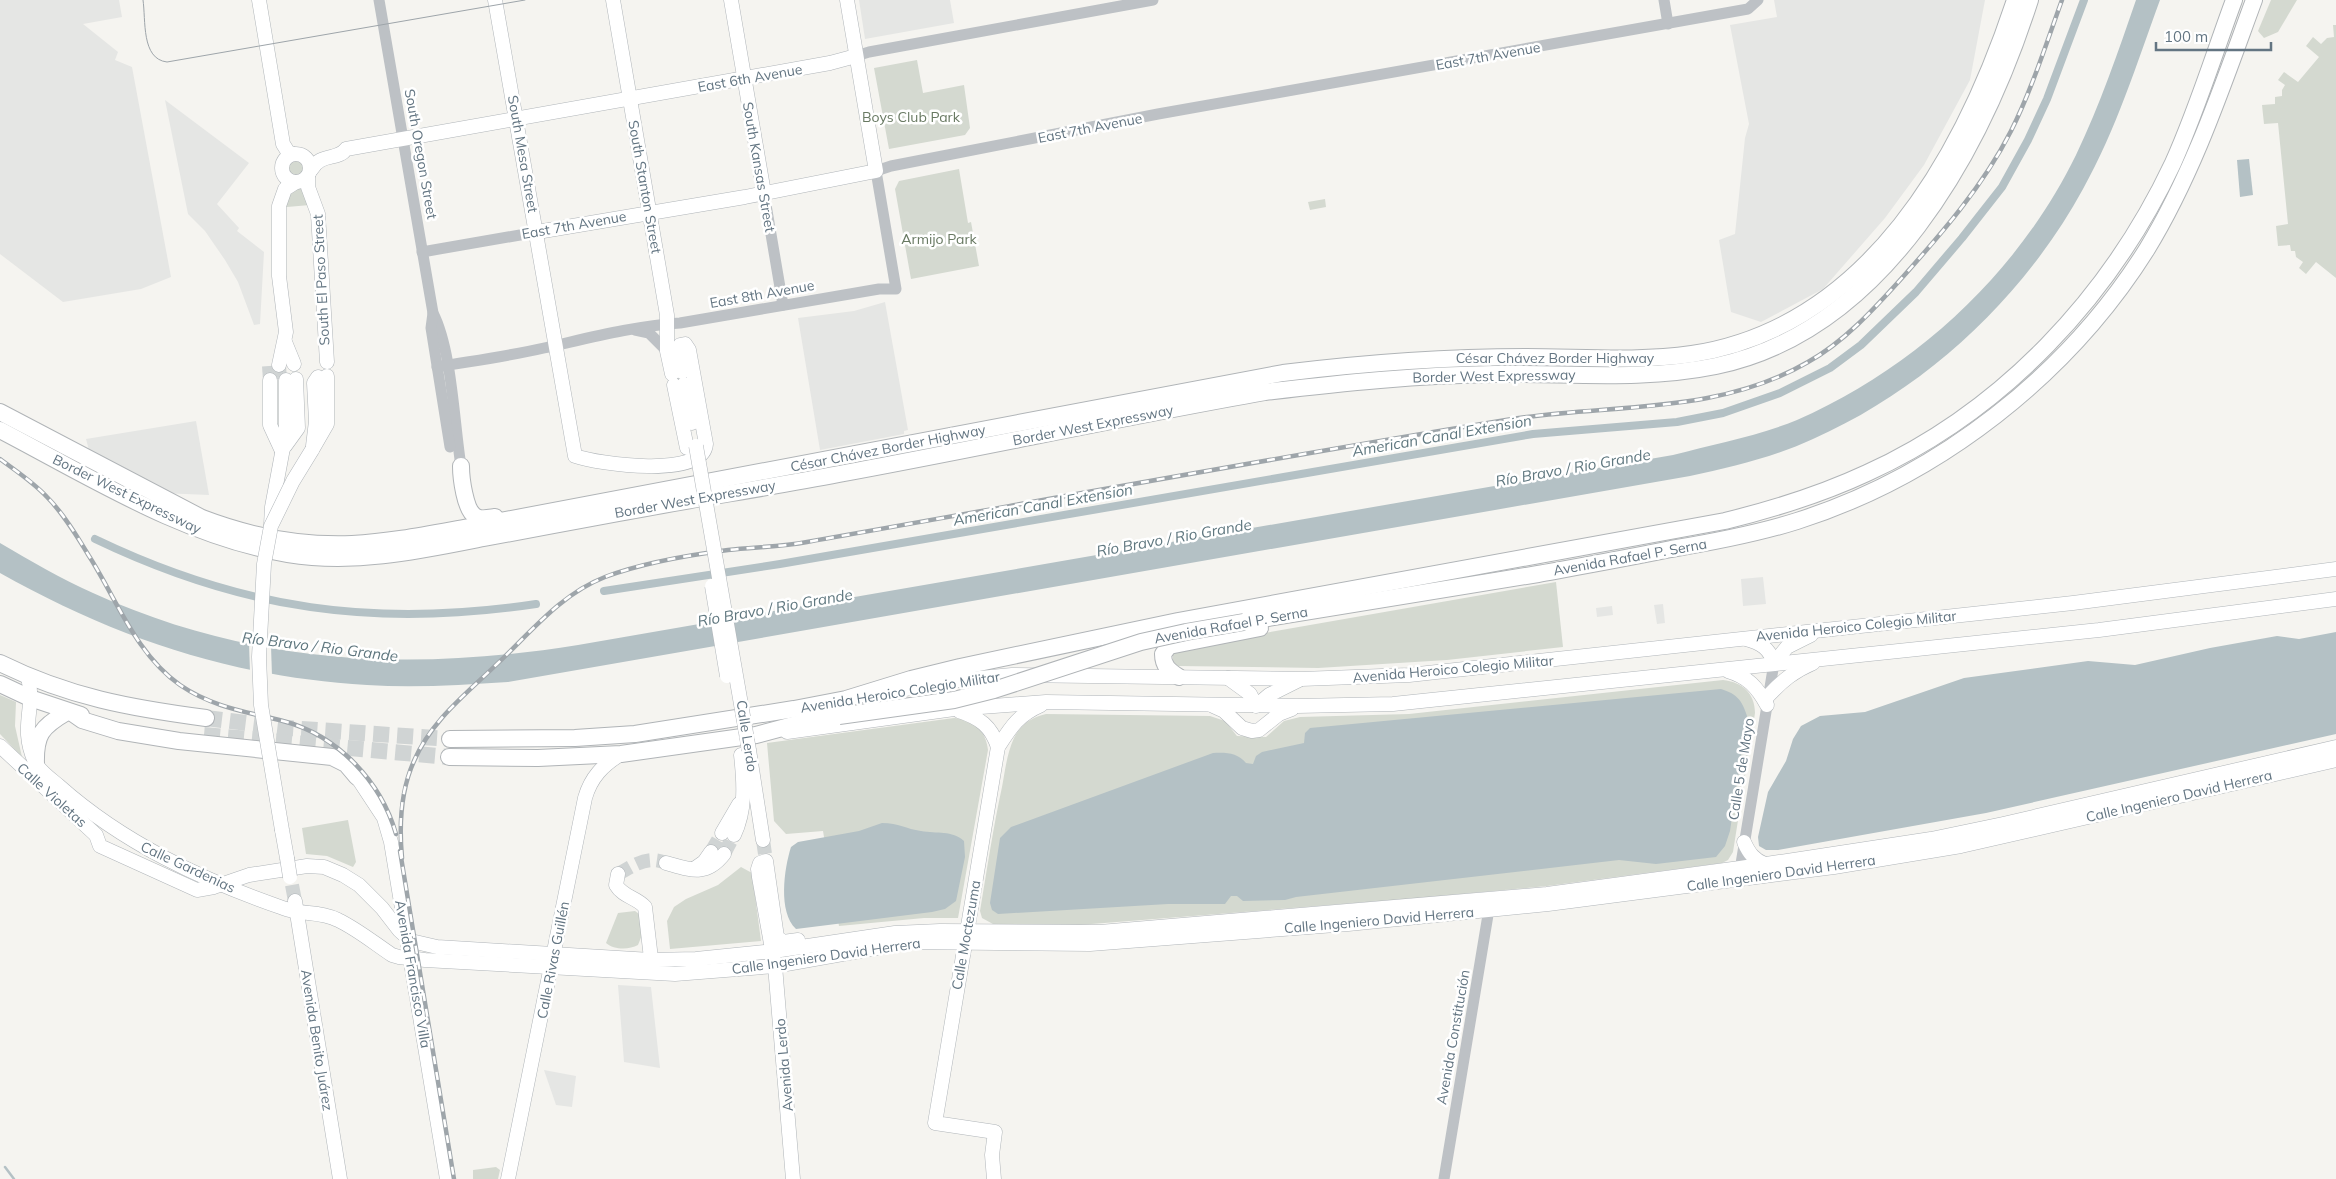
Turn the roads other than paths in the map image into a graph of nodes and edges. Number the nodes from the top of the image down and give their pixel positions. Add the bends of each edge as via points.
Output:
1 (258, 0) edge
2 (378, 0) edge
3 (495, 0) edge
4 (613, 0) edge
5 (731, 0) edge
6 (846, 0) edge
7 (1153, 0) edge
8 (1664, 0) edge
9 (2015, 0) edge
10 (2030, 0) edge
11 (2234, 0) edge
12 (2254, 0) edge
13 (1757, 2) edge
14 (1668, 24) junction
15 (856, 56) junction
16 (744, 79) junction
17 (630, 99) junction
18 (516, 119) junction
19 (403, 139) junction
20 (346, 149) junction
21 (296, 154) junction
22 (876, 171) junction
23 (305, 176) junction
24 (764, 193) junction
25 (649, 212) junction
26 (536, 232) junction
27 (422, 252) junction
28 (783, 305) junction
29 (667, 324) junction
30 (633, 330) junction
31 (285, 342) junction
32 (556, 345) junction
33 (667, 351) junction
34 (442, 366) junction
35 (284, 373) junction
36 (678, 379) junction
37 (0, 412) edge
38 (0, 430) edge
39 (312, 450) junction
40 (575, 456) joint
41 (461, 466) joint
42 (684, 488) junction
43 (459, 501) joint
44 (186, 518) junction
45 (271, 526) junction
46 (329, 544) junction
47 (2336, 569) edge
48 (1380, 599) junction
49 (2336, 599) edge
50 (1826, 630) junction
51 (1744, 638) junction
52 (1822, 659) junction
53 (0, 663) edge
54 (1774, 663) junction
55 (1722, 669) junction
56 (28, 677) junction
57 (1179, 677) junction
58 (1228, 678) junction
59 (1301, 679) junction
60 (0, 684) edge
61 (30, 698) junction
62 (846, 699) junction
63 (1767, 701) junction
64 (1046, 702) junction
65 (1210, 705) junction
66 (1256, 706) junction
67 (1297, 706) junction
68 (954, 709) junction
69 (69, 712) junction
70 (206, 718) tunnel mouth
71 (204, 735) tunnel mouth
72 (756, 735) junction
73 (450, 739) tunnel mouth
74 (0, 746) edge
75 (998, 747) junction
76 (2336, 747) edge
77 (745, 751) junction
78 (621, 754) junction
79 (449, 757) tunnel mouth
80 (2336, 760) edge
81 (36, 765) junction
82 (357, 777) joint
83 (728, 834) tunnel mouth
84 (763, 840) tunnel mouth
85 (1744, 842) junction
86 (100, 846) joint
87 (718, 853) tunnel mouth
88 (666, 863) tunnel mouth
89 (1765, 864) junction
90 (618, 874) dead end
91 (1739, 874) junction
92 (291, 881) tunnel mouth
93 (222, 885) junction
94 (1488, 904) junction
95 (296, 907) junction
96 (876, 935) junction
97 (967, 936) junction
98 (408, 938) junction
99 (834, 943) junction
100 (851, 951) junction
101 (774, 958) junction
102 (418, 959) junction
103 (651, 960) junction
104 (553, 961) junction
105 (654, 974) junction
106 (340, 1179) edge
107 (447, 1179) edge
108 (508, 1179) edge
109 (793, 1179) edge
110 (994, 1179) edge
111 (1444, 1179) edge

1 - 21 main road via 283,144 288,152
2 - 19 street, South Oregon Street
3 - 18 main road, South Mesa Street
4 - 17 main road, South Stanton Street
5 - 16 main road, South Kansas Street
6 - 15 main road
7 - 15 street, East 6th Avenue
8 - 14 street
9 - 42 highway, César Chávez Border Highway via 1971,112 1913,209 1878,252 1834,293 1804,313 1762,334 1692,354 1654,358 1477,357 1394,361 1283,373
10 - 44 highway, Border West Expressway via 1997,87 1965,152 1936,200 1894,255 1861,289 1821,321 1779,345 1741,359 1669,373 1437,375 1265,392 837,475 390,555 340,558 289,554 233,541
11 - 62 highway, Avenida Rafael P. Serna via 2173,162 2136,231 2097,287 2035,358 1994,394 1945,430 1869,473 1804,499 1725,521 1178,621 960,667
12 - 48 highway, Avenida Rafael P. Serna via 2188,169 2147,248 2114,297 2067,350 1974,433 1884,485 1796,522 1567,569
13 - 14 street, East 7th Avenue via 1748,9
14 - 22 street, East 7th Avenue via 1158,114
15 - 16 main road, East 6th Avenue
15 - 22 main road
16 - 17 main road, East 6th Avenue
16 - 24 main road, South Kansas Street
17 - 18 main road, East 6th Avenue
17 - 25 main road, South Stanton Street
18 - 19 main road, East 6th Avenue
18 - 26 main road, South Mesa Street
19 - 20 main road, East 6th Avenue
19 - 27 street, South Oregon Street
20 - 21 main road, East 6th Avenue via 341,146
20 - 23 main road, East 6th Avenue via 343,154 321,159
21 - 23 main road via 308,159
21 - 23 main road via 284,160 282,169 285,177
22 - 24 main road, East 7th Avenue
22 - 28 street, East 8th Avenue via 896,289
23 - 31 main road, South El Paso Street via 289,185 282,194 278,217 280,298 286,328
23 - 39 main road, South El Paso Street via 318,214 327,424
24 - 25 main road, East 7th Avenue
24 - 28 street, South Kansas Street
25 - 26 main road, East 7th Avenue
25 - 29 main road, South Stanton Street
26 - 27 street, East 7th Avenue
26 - 32 main road, South Mesa Street
27 - 34 street, South Oregon Street via 433,313 439,325
28 - 29 street, East 8th Avenue
29 - 30 street, East 8th Avenue via 651,324
29 - 33 main road, South Stanton Street
30 - 32 street, East 8th Avenue
30 - 33 street via 650,333
31 - 35 main road
31 - 35 main road, South El Paso Street
32 - 34 street, East 8th Avenue
32 - 40 main road, South Mesa Street
33 - 36 main road, South Stanton Street
34 - 41 street, South Oregon Street
34 - 43 street, South Oregon Street
35 - 39 main road via 304,382 306,426
35 - 45 main road, South El Paso Street via 286,432
36 - 40 main road, South Stanton Street via 678,348 685,344 689,350 706,444 700,456 686,463 658,466 590,461
36 - 77 main road, South Stanton Street, bridge
37 - 44 highway, Border West Expressway
38 - 44 highway, Border West Expressway
39 - 45 main road, South El Paso Street, bridge
41 - 42 highway via 468,507 478,518 486,519 641,490
42 - 46 highway, Border West Expressway via 398,539
43 - 46 highway via 460,518 449,525
44 - 46 highway, Border West Expressway via 287,540
45 - 92 main road, South El Paso Street, bridge via 264,564 259,657 261,705
47 - 50 main road, Avenida Heroico Colegio Militar via 2073,604
48 - 57 highway via 1348,612 1173,643 1166,649 1163,659 1167,668
48 - 72 highway, Avenida Rafael P. Serna, bridge via 1141,642 954,700 812,720
49 - 52 main road, Avenida Heroico Colegio Militar via 2189,619
50 - 51 main road, Avenida Heroico Colegio Militar
50 - 54 main road via 1787,647
51 - 54 main road via 1765,646
51 - 59 main road, Avenida Heroico Colegio Militar via 1408,675
52 - 54 main road, Avenida Heroico Colegio Militar
52 - 63 main road via 1782,681
53 - 56 highway
54 - 55 main road, Avenida Heroico Colegio Militar
54 - 63 street, Calle 5 de Mayo
55 - 63 main road via 1748,678
55 - 67 main road, Avenida Heroico Colegio Militar via 1412,702
56 - 61 main road, Calle Gardenias
56 - 70 highway via 80,696
57 - 58 main road, Avenida Heroico Colegio Militar
57 - 62 main road, Avenida Heroico Colegio Militar via 1012,675
58 - 59 main road, Avenida Heroico Colegio Militar
58 - 66 main road via 1250,694
59 - 66 main road via 1269,695
60 - 61 highway
61 - 69 highway
61 - 81 main road, Calle Gardenias via 26,731
62 - 73 highway, Avenida Heroico Colegio Militar via 635,734
63 - 85 street, Calle 5 de Mayo
64 - 65 main road, Avenida Heroico Colegio Militar
64 - 68 main road, Avenida Heroico Colegio Militar
64 - 75 main road, Calle Moctezuma via 1026,711
65 - 66 main road, Avenida Heroico Colegio Militar
65 - 67 main road via 1224,711 1242,728 1252,731 1259,730 1279,714
66 - 67 main road, Avenida Heroico Colegio Militar
68 - 72 main road, Avenida Heroico Colegio Militar
68 - 75 main road via 986,724
69 - 71 highway
69 - 81 highway via 39,734 35,746
69 - 82 highway via 82,720 118,731 320,755 346,764
72 - 78 highway, Avenida Heroico Colegio Militar
74 - 86 main road, Calle Violetas via 96,835
75 - 97 main road, Calle Moctezuma
76 - 89 main road, Calle Ingeniero David Herrera via 1931,839
77 - 83 main road via 740,822
77 - 84 main road, Calle Lerdo
78 - 79 highway, Avenida Heroico Colegio Militar via 538,758
78 - 104 main road, Calle Rivas Guillén via 602,768 588,790
80 - 91 main road, Calle Ingeniero David Herrera via 1969,844 1834,866
81 - 93 main road, Calle Gardenias via 77,801 140,845
82 - 98 main road, Avenida Francisco Villa via 382,814 388,831
85 - 89 main road via 1752,856
85 - 91 street, Calle 5 de Mayo
86 - 93 main road, Calle Gardenias via 197,890
87 - 88 main road via 715,866 707,869
89 - 91 main road, Calle Ingeniero David Herrera
90 - 103 main road via 616,885 620,891 645,907
91 - 94 main road, Calle Ingeniero David Herrera via 1566,902
93 - 95 main road, Calle Gardenias
93 - 98 main road via 249,875 307,866 333,870 359,885
94 - 97 main road, Calle Ingeniero David Herrera via 1108,931
94 - 111 street, Avenida Constitución
95 - 102 main road, Calle Gardenias via 337,920 392,955
95 - 106 main road, Avenida Benito Juárez
96 - 97 main road, Calle Ingeniero David Herrera via 916,931
96 - 99 main road, Calle Ingeniero David Herrera
96 - 101 main road, Avenida Lerdo via 865,932 780,941 776,934 766,861 758,869
97 - 100 main road, Calle Ingeniero David Herrera
97 - 110 main road, Calle Moctezuma via 935,1123 995,1132
98 - 102 main road, Avenida Francisco Villa
98 - 104 main road, Calle Ingeniero David Herrera via 423,945
99 - 100 main road via 847,945
99 - 101 main road, Calle Ingeniero David Herrera
100 - 101 main road, Calle Ingeniero David Herrera
101 - 103 main road, Calle Ingeniero David Herrera
101 - 105 main road, Calle Ingeniero David Herrera via 714,972
101 - 109 main road, Avenida Lerdo
102 - 104 main road, Calle Ingeniero David Herrera
102 - 107 main road, Avenida Francisco Villa
103 - 104 main road, Calle Ingeniero David Herrera
103 - 105 main road
104 - 105 main road, Calle Ingeniero David Herrera
104 - 108 main road, Calle Rivas Guillén

